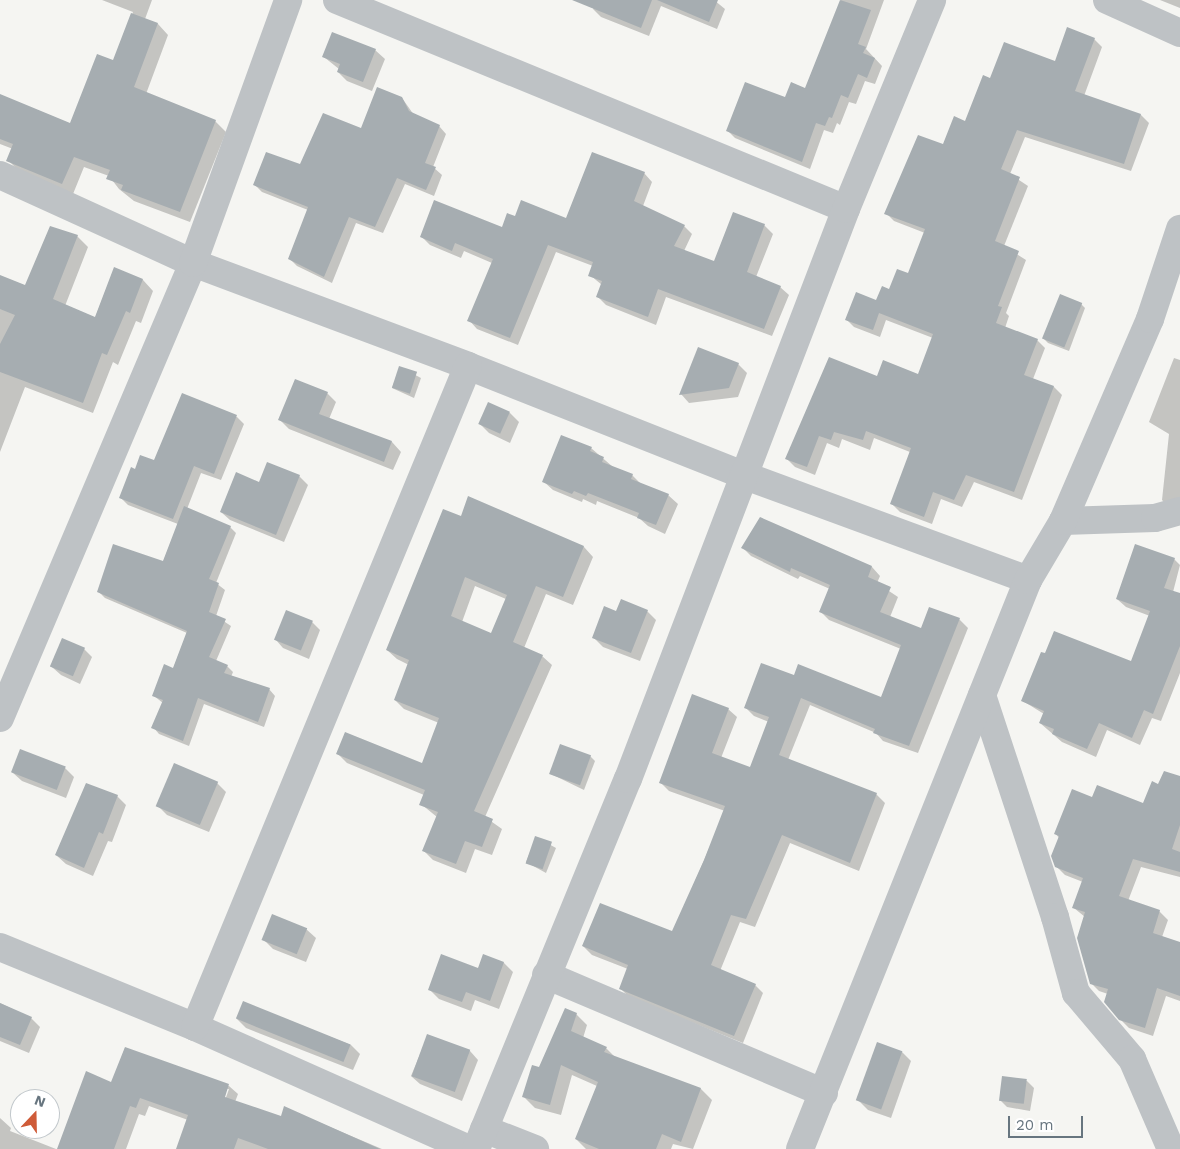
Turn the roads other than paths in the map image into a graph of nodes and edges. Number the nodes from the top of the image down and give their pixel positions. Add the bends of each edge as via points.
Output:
1 (288, 0) edge
2 (338, 0) edge
3 (932, 0) edge
4 (1107, 0) edge
5 (1180, 33) edge
6 (0, 175) edge
7 (846, 209) junction
8 (1180, 229) edge
9 (192, 263) junction
10 (468, 366) junction
11 (743, 475) junction
12 (1180, 510) edge
13 (1063, 521) junction
14 (1028, 580) junction
15 (982, 695) junction
16 (0, 718) edge
17 (0, 947) edge
18 (546, 975) junction
19 (195, 1027) junction
20 (824, 1093) junction
21 (476, 1142) edge
22 (535, 1149) edge
23 (800, 1149) edge
24 (1171, 1149) edge

1 - 9 street
2 - 7 street
3 - 7 street
4 - 5 street
6 - 9 street
7 - 11 street
8 - 13 street via 1150,319
9 - 10 street
9 - 16 street
10 - 11 street
10 - 19 street
11 - 14 street
11 - 18 street via 628,779
12 - 13 street via 1155,518
13 - 14 street
14 - 15 street
15 - 20 street
15 - 24 street via 1076,993 1132,1059
17 - 19 street
18 - 20 street
18 - 21 street
19 - 21 street
20 - 23 street
21 - 22 street

